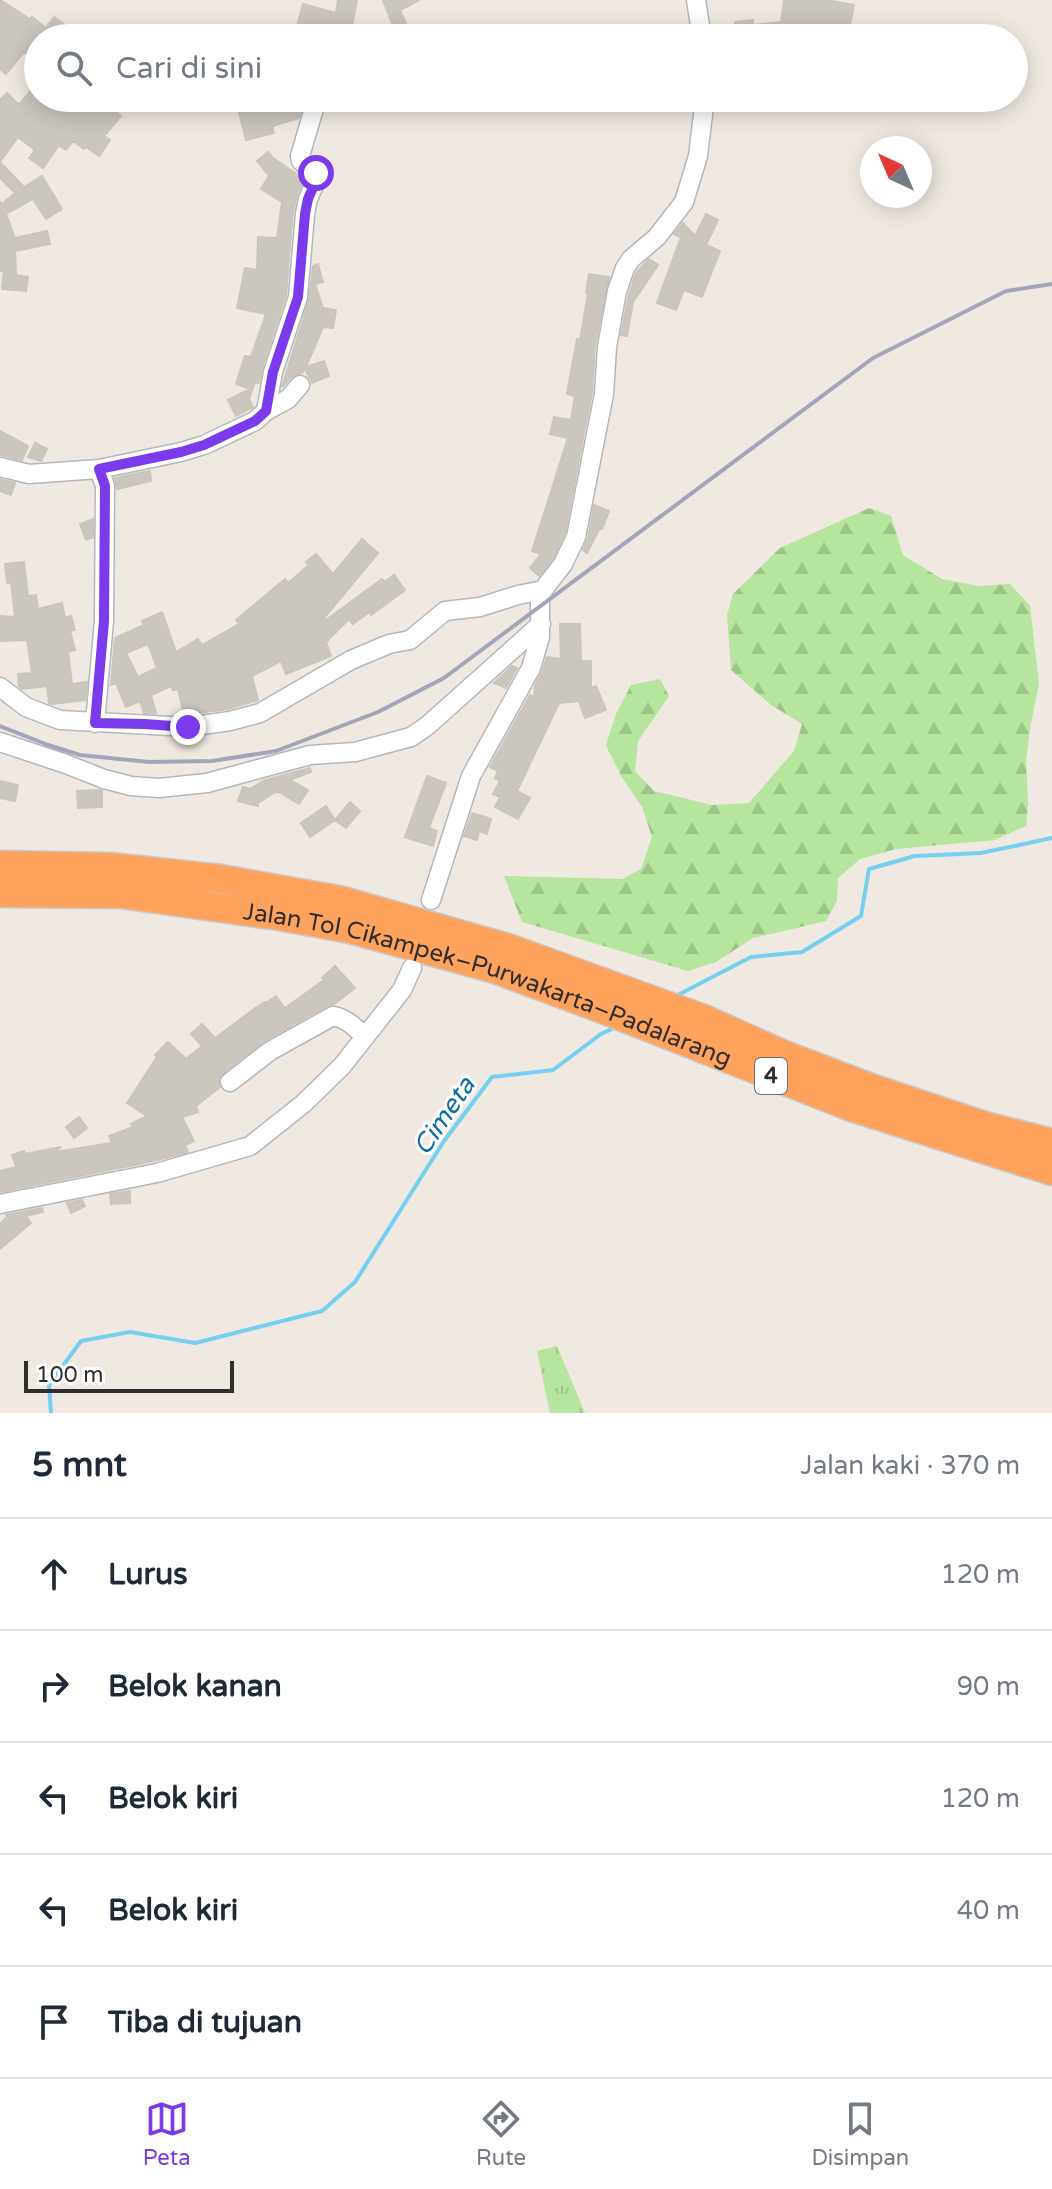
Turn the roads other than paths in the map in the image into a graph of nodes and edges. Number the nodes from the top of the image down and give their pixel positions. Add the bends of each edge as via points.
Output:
1 (696, 0) edge
2 (700, 24) edge
3 (313, 112) edge
4 (703, 112) edge
5 (300, 385) dead end
6 (266, 411) junction
7 (0, 467) edge
8 (99, 469) junction
9 (543, 590) junction
10 (541, 624) junction
11 (0, 687) edge
12 (95, 723) junction
13 (0, 742) edge
14 (0, 865) edge
15 (0, 893) edge
16 (431, 900) dead end
17 (501, 959) junction
18 (412, 968) dead end
19 (365, 1037) junction
20 (230, 1082) dead end
21 (1052, 1143) edge
22 (1052, 1171) edge
23 (0, 1204) edge

1 - 2 street
3 - 6 street via 300,156 318,176 305,214 298,297
4 - 9 street via 698,156 684,202 657,237 631,259 617,291 604,394 576,537
5 - 6 street
6 - 8 street via 204,445
7 - 8 street via 29,474
8 - 12 street via 105,486 104,621
9 - 10 street
9 - 12 street via 445,611 410,640 351,660 251,716 188,727
10 - 13 street via 427,726 411,737 355,752 310,755 207,783 159,788 104,779
10 - 16 street via 531,668 471,776
11 - 12 street via 26,707 60,720
14 - 17 highway, Jalan Tol Cikampek–Purwakarta–Padalarang / 4 via 110,867 339,900
15 - 17 highway, Jalan Tol Cikampek–Purwakarta–Padalarang / 4 via 121,894 279,916
17 - 21 highway, Jalan Tol Cikampek–Purwakarta–Padalarang / 4 via 704,1019 874,1089
17 - 22 highway, Jalan Tol Cikampek–Purwakarta–Padalarang / 4 via 597,1007 854,1108
18 - 19 street via 402,990
19 - 20 street via 333,1016 279,1045
19 - 23 street via 328,1081 250,1146 157,1173

